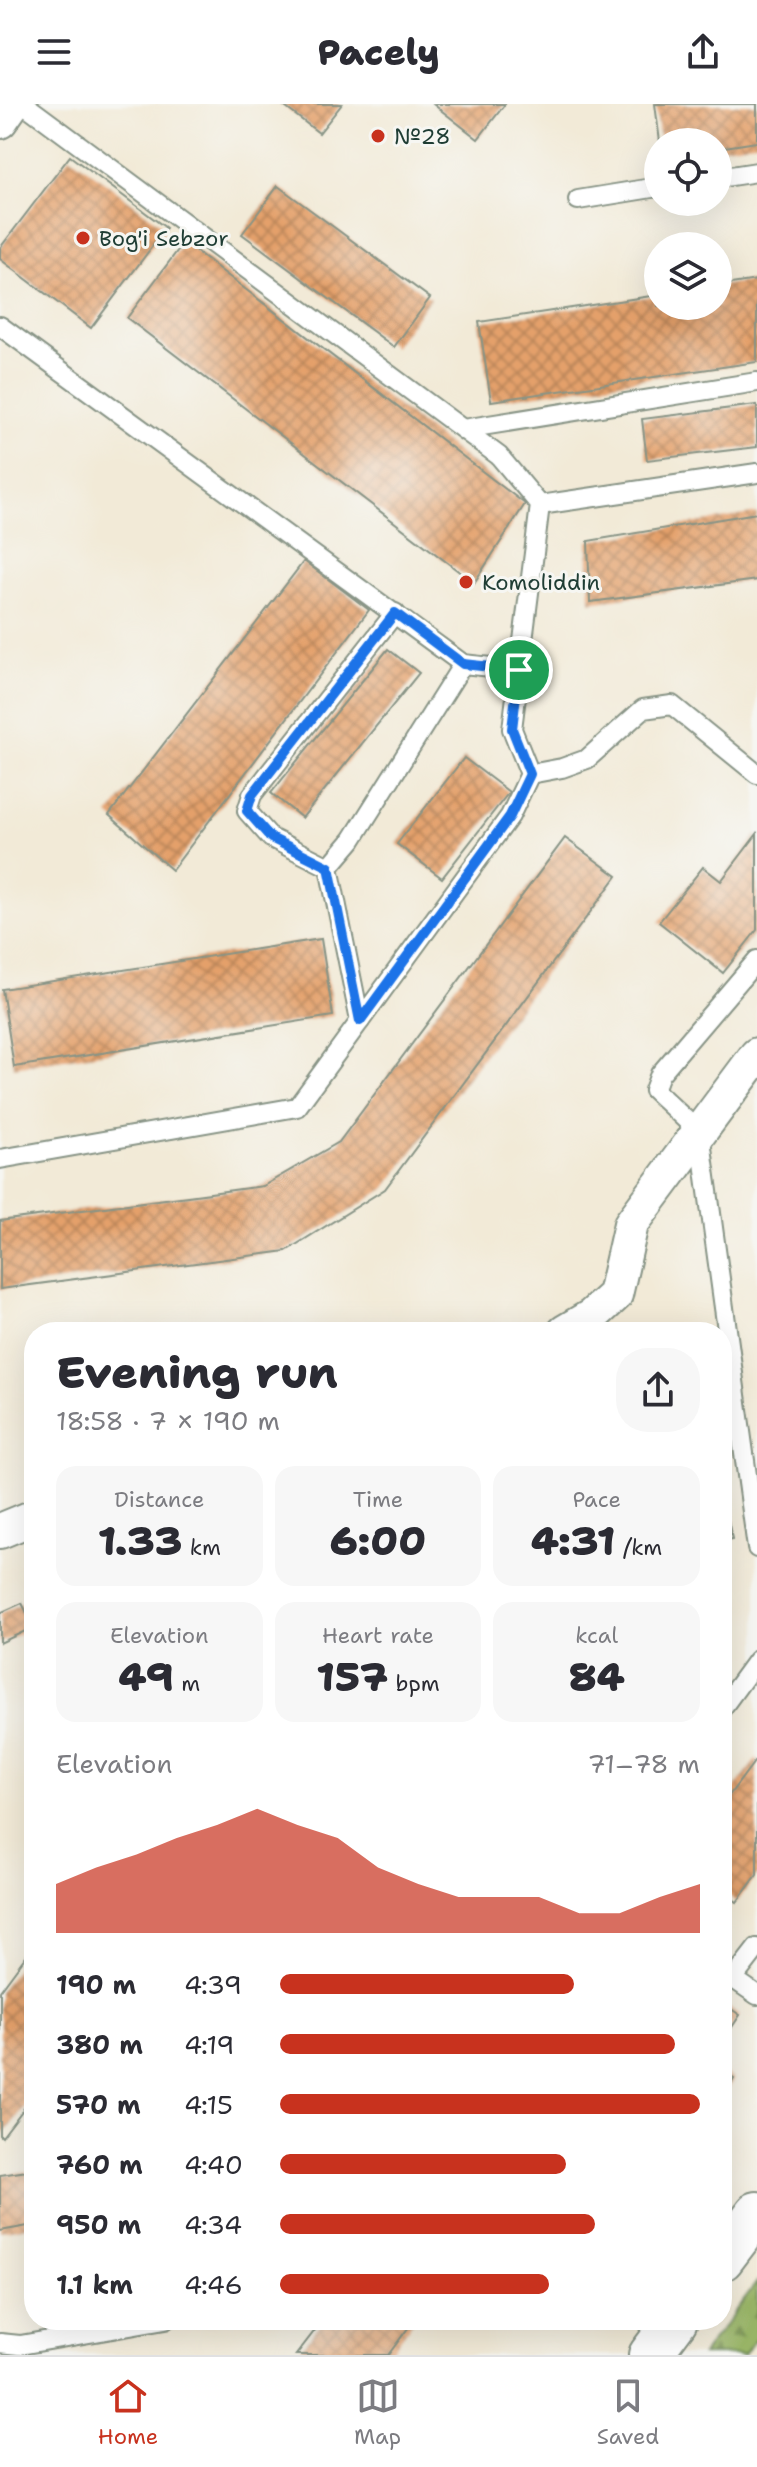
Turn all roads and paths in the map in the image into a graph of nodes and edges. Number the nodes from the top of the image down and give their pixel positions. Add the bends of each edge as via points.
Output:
1 (12, 104) edge
2 (24, 104) edge
3 (0, 121) edge
4 (757, 172) edge
5 (732, 176) edge
6 (644, 189) edge
7 (578, 200) dead end
8 (0, 326) edge
9 (757, 382) edge
10 (463, 429) junction
11 (757, 473) edge
12 (540, 505) junction
13 (395, 613) junction
14 (463, 664) junction
15 (519, 670) junction
16 (530, 774) junction
17 (757, 774) edge
18 (329, 867) junction
19 (757, 960) edge
20 (360, 1021) junction
21 (757, 1055) edge
22 (700, 1133) junction
23 (0, 1159) edge
24 (582, 1322) edge
25 (726, 1322) edge
26 (732, 1366) edge
27 (24, 1521) edge
28 (0, 1531) edge
29 (757, 1548) edge
30 (757, 1660) edge
31 (732, 1694) edge
32 (757, 1948) edge
33 (732, 1971) edge
34 (732, 1978) edge
35 (757, 1995) edge
36 (757, 2213) edge
37 (732, 2246) edge
38 (107, 2330) edge
39 (669, 2330) edge
40 (0, 2343) edge
41 (650, 2355) edge

1 - 3 street
2 - 10 lane
4 - 5 lane
6 - 7 lane
8 - 13 lane
9 - 10 lane
10 - 12 lane via 499,456
11 - 12 lane
12 - 15 lane
13 - 14 lane
13 - 18 lane via 252,795 247,811 271,838
14 - 15 lane
14 - 18 lane via 352,840
15 - 16 lane via 512,729
16 - 17 lane via 587,759 643,709 672,705
16 - 20 lane via 510,816
18 - 20 lane
19 - 22 lane via 660,1074 654,1090
20 - 23 lane via 297,1107
21 - 22 street
22 - 24 street via 631,1224 615,1295
22 - 25 lane
26 - 29 lane
27 - 28 street
30 - 31 lane
32 - 33 lane
34 - 35 lane
36 - 37 street
38 - 40 lane via 20,2345
39 - 41 street

